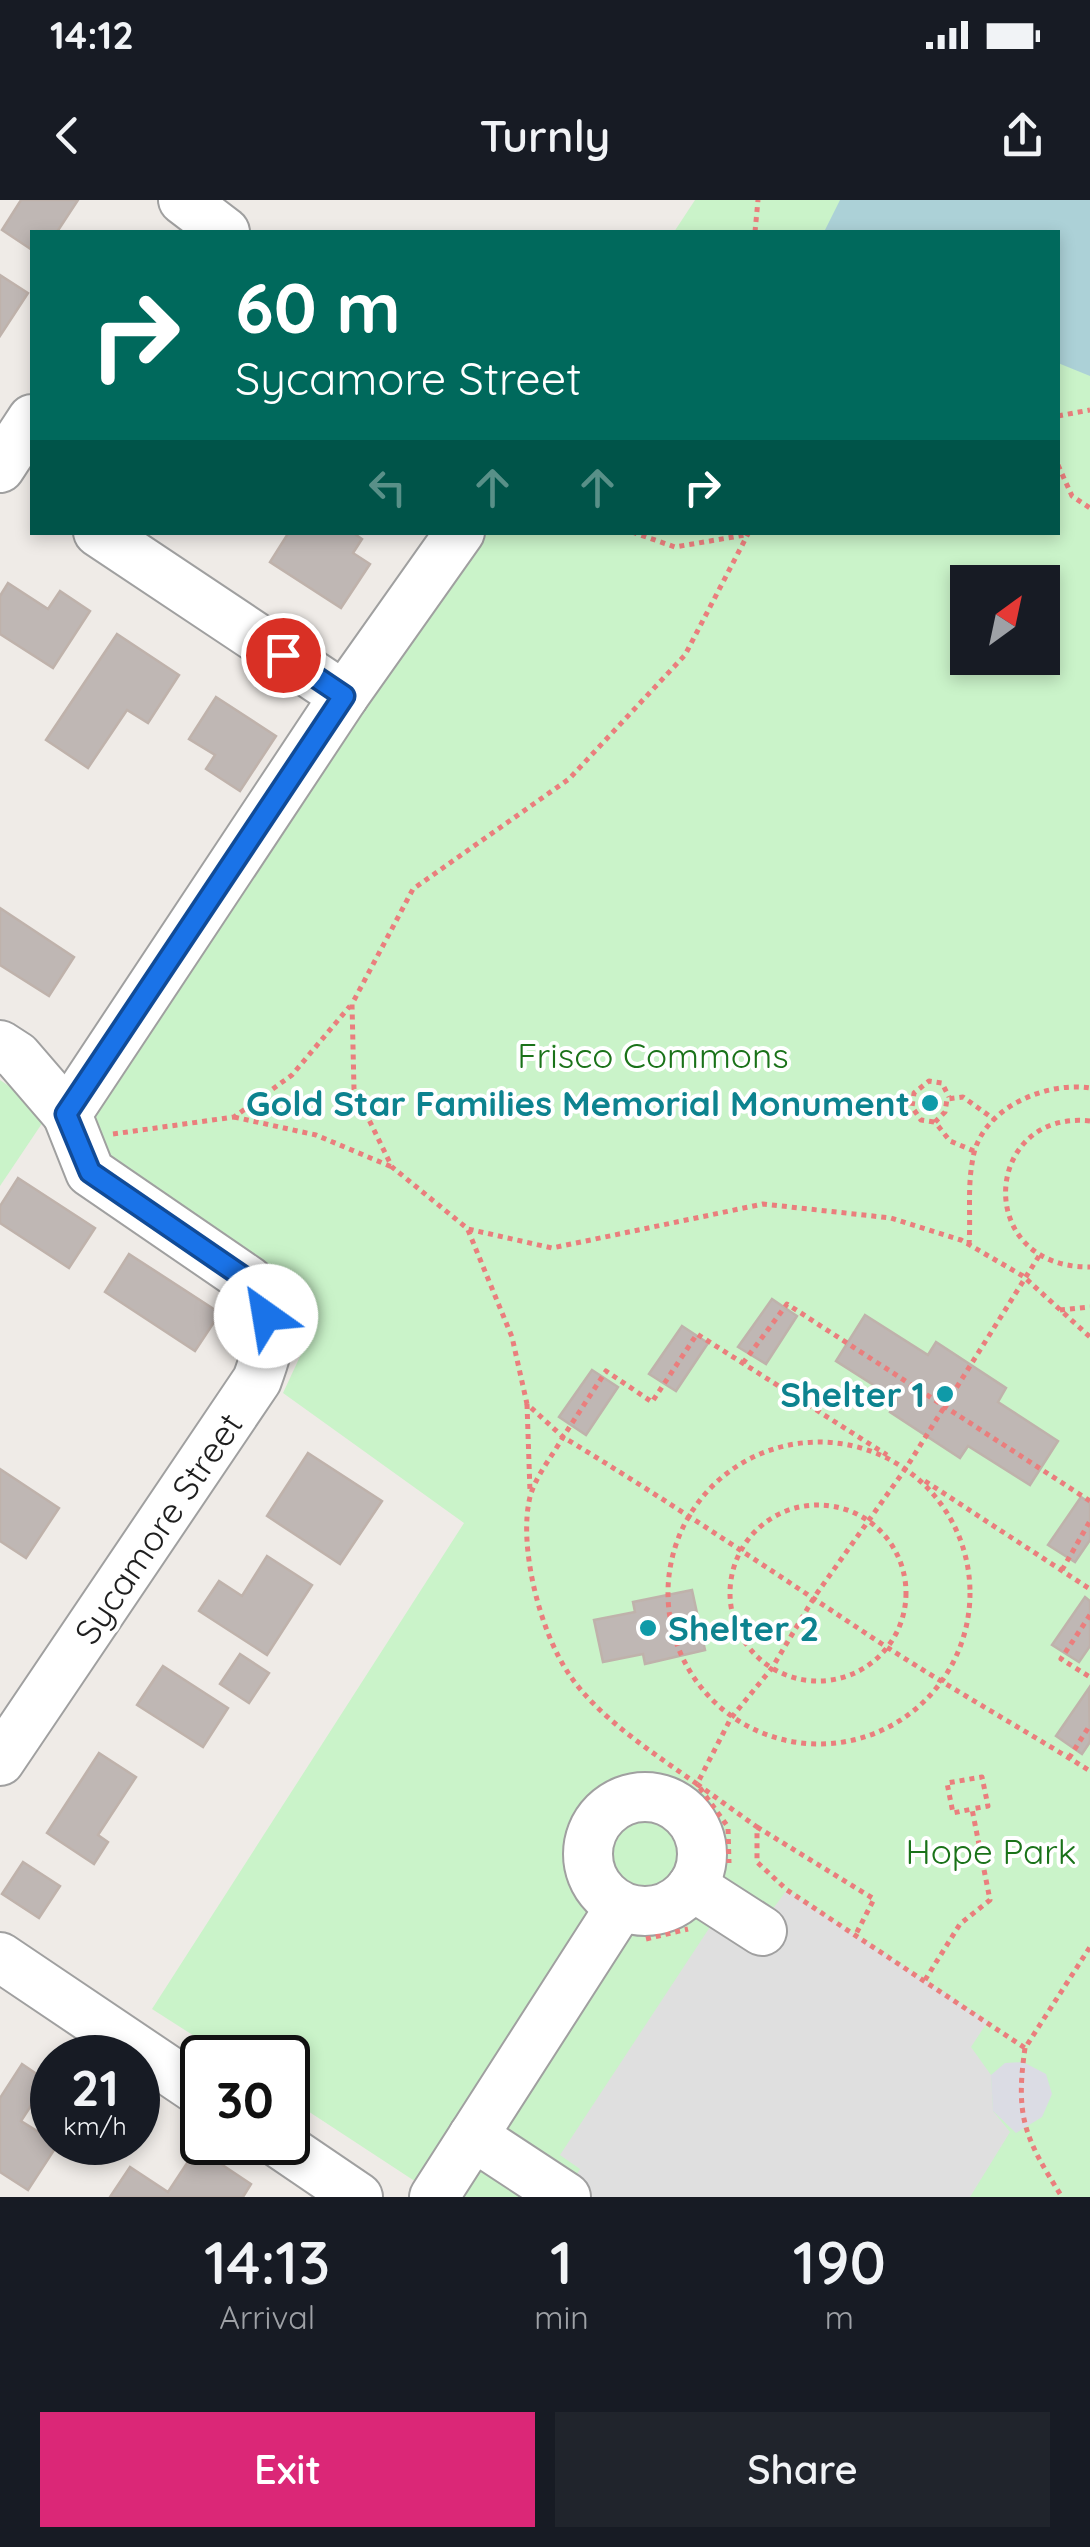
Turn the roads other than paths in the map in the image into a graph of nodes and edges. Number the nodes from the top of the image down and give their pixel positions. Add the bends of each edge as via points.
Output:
1 (180, 200) edge
2 (158, 230) edge
3 (222, 230) edge
4 (30, 422) edge
5 (0, 468) edge
6 (30, 488) edge
7 (102, 535) edge
8 (458, 535) edge
9 (344, 696) junction
10 (0, 1045) edge
11 (70, 1124) junction
12 (0, 1761) edge
13 (705, 1894) junction
14 (630, 1924) junction
15 (762, 1931) dead end
16 (0, 1956) edge
17 (180, 2077) edge
18 (474, 2136) junction
19 (308, 2165) edge
20 (348, 2194) edge
21 (434, 2197) edge
22 (566, 2197) edge

1 - 2 street
1 - 3 street
4 - 5 street
5 - 6 street
7 - 9 street
8 - 9 street
9 - 11 street
10 - 11 street, Sycamore Street via 42,1082
11 - 12 street, Sycamore Street via 90,1172 249,1281 273,1335 257,1380
13 - 14 street
13 - 14 street via 695,1827 676,1806 648,1797 620,1802 598,1820 587,1847 598,1888
13 - 15 street
14 - 18 street
16 - 17 street
18 - 21 street
18 - 22 street
19 - 20 street

